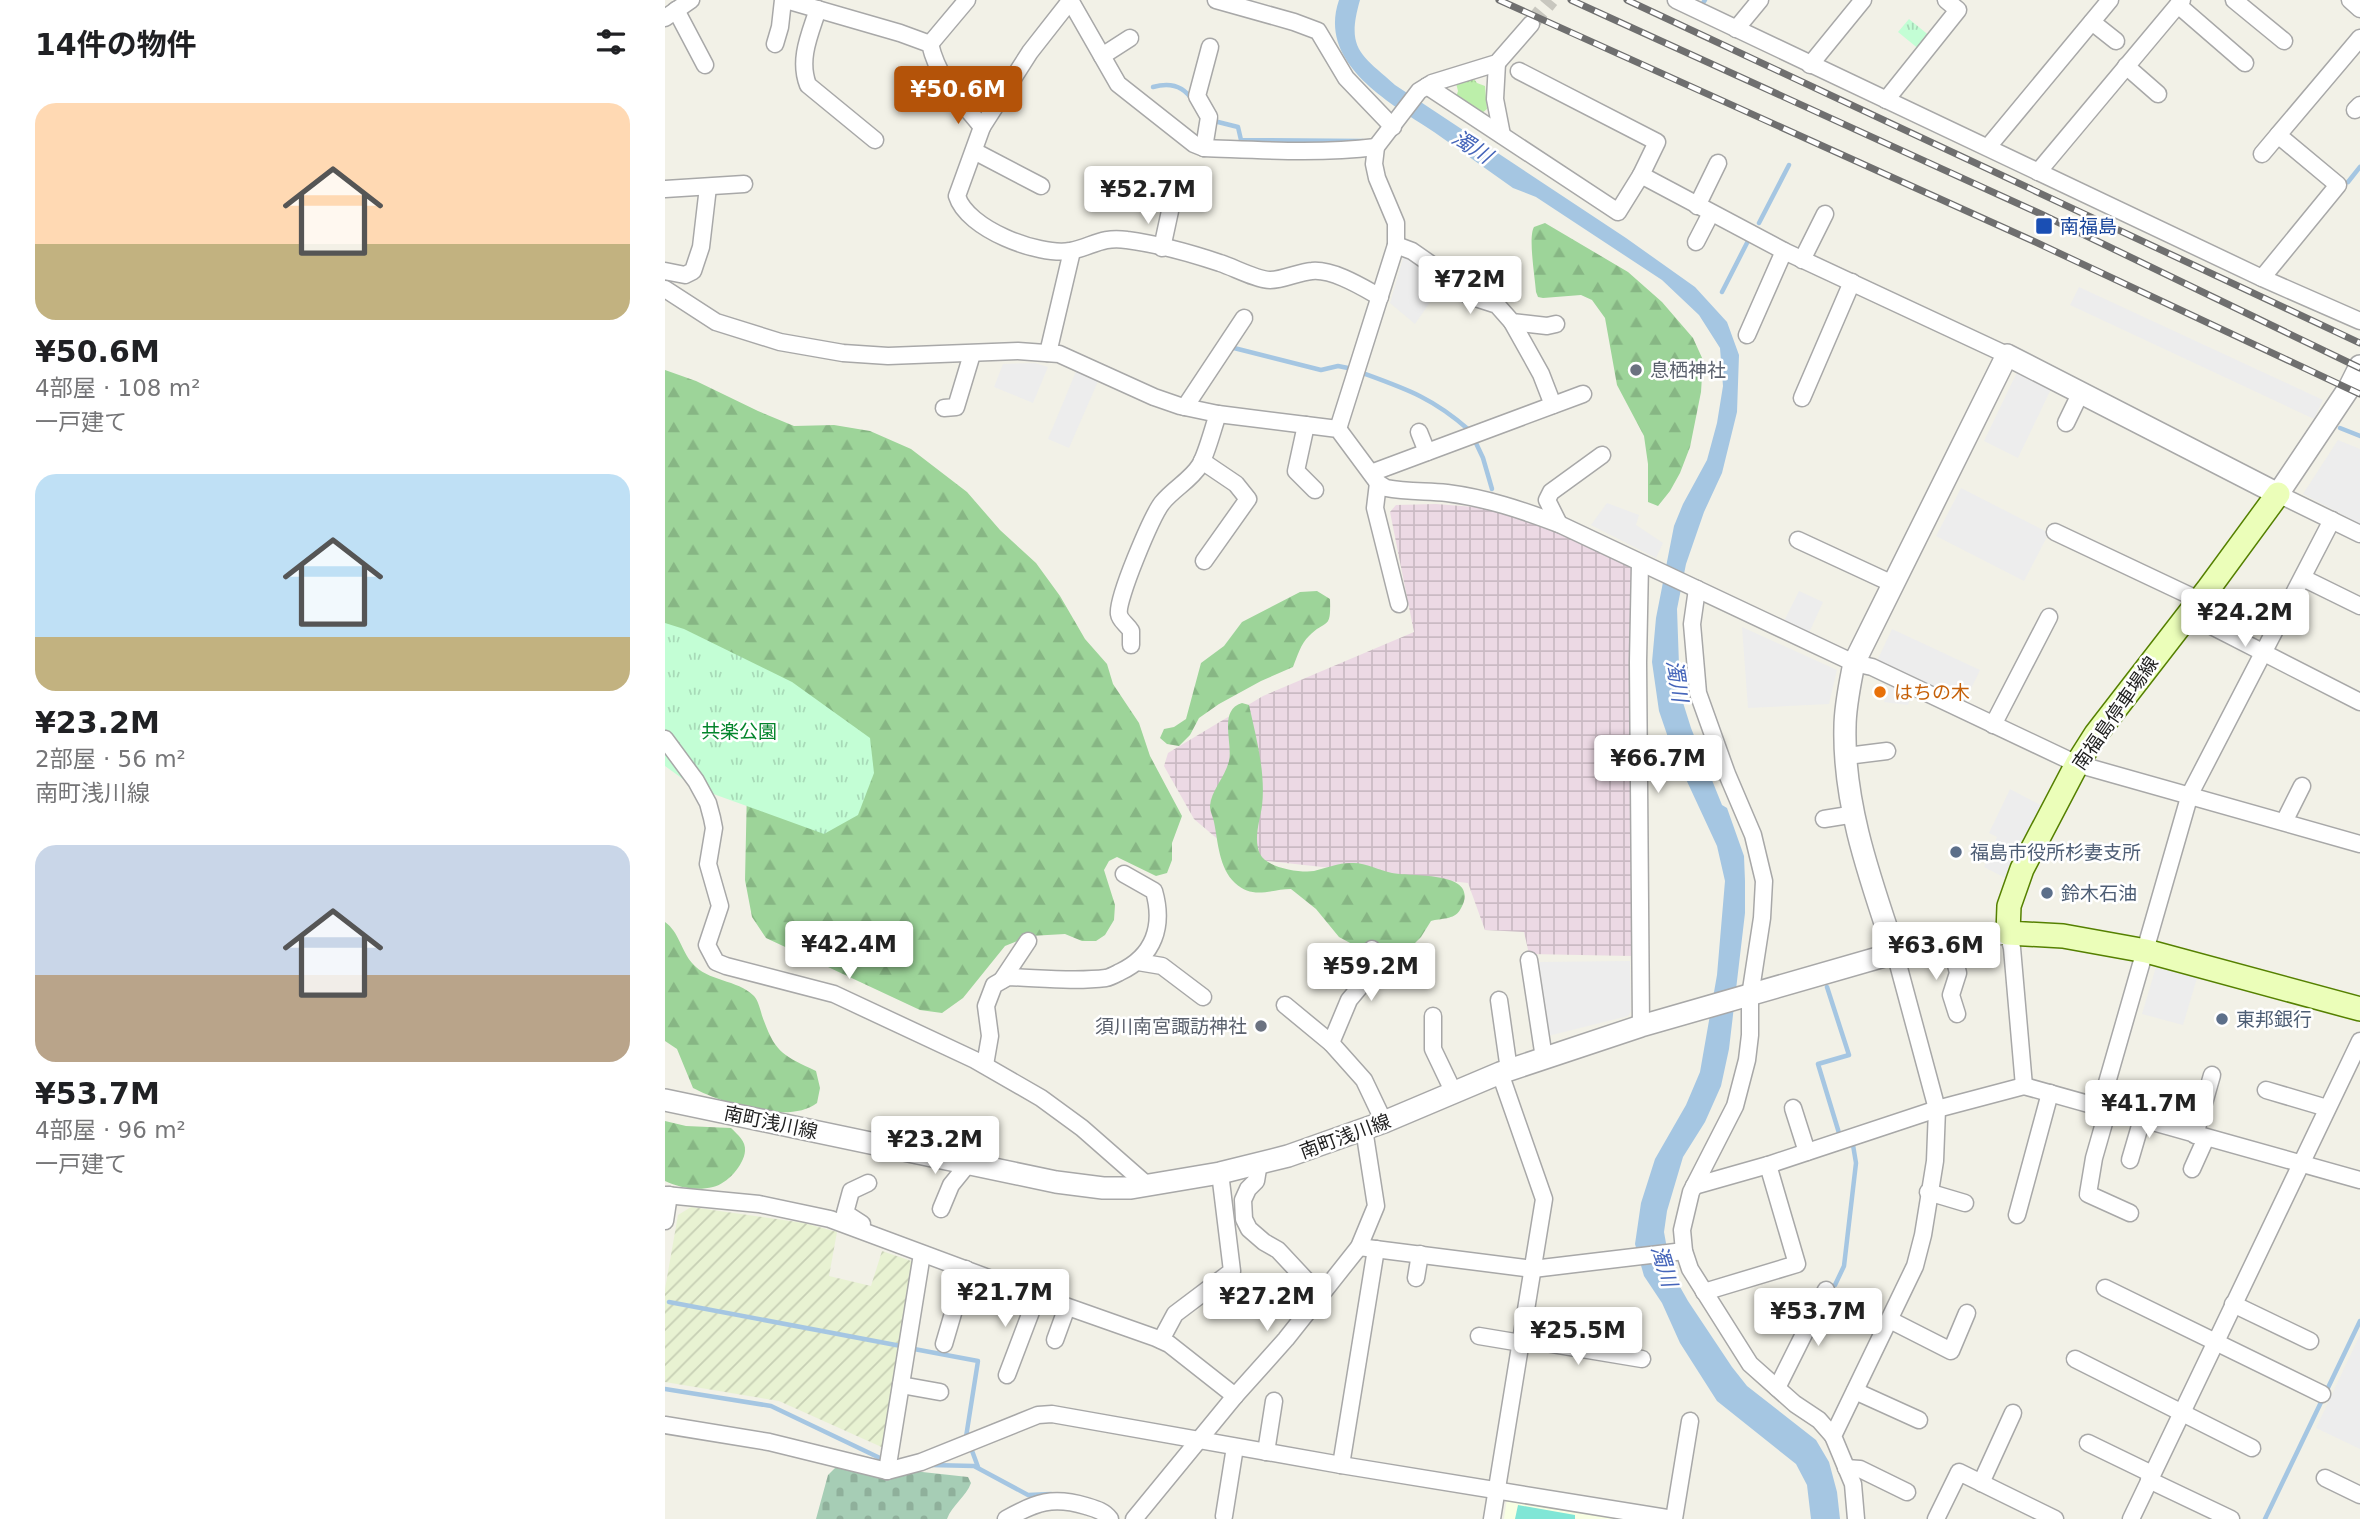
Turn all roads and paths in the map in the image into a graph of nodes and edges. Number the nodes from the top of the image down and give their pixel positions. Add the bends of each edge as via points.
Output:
1 (691, 0) edge
2 (784, 0) edge
3 (967, 0) edge
4 (1070, 0) edge
5 (1216, 0) edge
6 (1676, 0) edge
7 (1760, 0) edge
8 (1864, 0) edge
9 (1946, 0) edge
10 (2110, 0) edge
11 (2235, 0) edge
12 (2180, 3) edge
13 (818, 9) junction
14 (670, 14) edge
15 (2092, 22) junction
16 (1531, 24) tunnel mouth
17 (1737, 29) junction
18 (1130, 38) dead end
19 (2360, 38) edge
20 (2116, 41) dead end
21 (2284, 41) dead end
22 (775, 44) dead end
23 (930, 44) junction
24 (1210, 47) dead end
25 (1102, 56) junction
26 (1497, 63) junction
27 (2245, 63) dead end
28 (705, 65) dead end
29 (1810, 65) junction
30 (2126, 66) junction
31 (1519, 71) dead end
32 (1423, 89) junction
33 (2158, 94) dead end
34 (1886, 100) junction
35 (1395, 125) junction
36 (982, 127) junction
37 (1502, 135) junction
38 (2278, 135) junction
39 (875, 140) dead end
40 (1376, 147) junction
41 (1988, 147) junction
42 (1204, 148) junction
43 (974, 151) junction
44 (2262, 154) dead end
45 (1718, 163) dead end
46 (2038, 172) junction
47 (1641, 175) junction
48 (744, 184) dead end
49 (1041, 186) dead end
50 (708, 187) junction
51 (665, 188) edge
52 (1704, 209) junction
53 (1170, 211) dead end
54 (1825, 214) dead end
55 (1696, 242) dead end
56 (1396, 246) junction
57 (1162, 248) junction
58 (1072, 251) junction
59 (1784, 251) junction
60 (1802, 260) junction
61 (665, 271) edge
62 (2262, 278) junction
63 (1852, 282) junction
64 (665, 289) edge
65 (1380, 297) junction
66 (1244, 318) dead end
67 (2360, 321) edge
68 (1512, 322) junction
69 (1556, 324) dead end
70 (1747, 335) dead end
71 (1048, 353) junction
72 (972, 354) junction
73 (2007, 355) junction
74 (2360, 366) edge
75 (2081, 393) junction
76 (1583, 394) dead end
77 (1802, 398) dead end
78 (1553, 405) junction
79 (1185, 407) junction
80 (944, 408) dead end
81 (1218, 414) junction
82 (2066, 423) dead end
83 (1306, 425) junction
84 (1338, 429) junction
85 (1419, 432) dead end
86 (1427, 452) junction
87 (1602, 455) dead end
88 (1202, 461) junction
89 (1374, 478) junction
90 (1315, 490) dead end
91 (2278, 494) junction
92 (2332, 520) junction
93 (1559, 524) junction
94 (2055, 532) dead end
95 (2360, 534) edge
96 (1798, 540) dead end
97 (1204, 561) dead end
98 (1640, 563) junction
99 (2302, 578) junction
100 (1893, 584) junction
101 (1693, 587) junction
102 (1399, 604) dead end
103 (2360, 606) edge
104 (2193, 607) junction
105 (2049, 617) dead end
106 (1131, 645) dead end
107 (2264, 653) junction
108 (1854, 663) junction
109 (2360, 702) edge
110 (1993, 725) junction
111 (665, 739) edge
112 (1888, 751) dead end
113 (1847, 756) junction
114 (2077, 764) junction
115 (2302, 786) dead end
116 (2190, 794) junction
117 (1855, 814) junction
118 (1824, 819) dead end
119 (2284, 822) junction
120 (2360, 844) edge
121 (1124, 874) dead end
122 (2008, 933) junction
123 (1950, 940) junction
124 (1028, 941) dead end
125 (1372, 949) dead end
126 (2146, 951) junction
127 (1895, 953) junction
128 (1529, 960) dead end
129 (1138, 962) junction
130 (1002, 980) junction
131 (1203, 997) dead end
132 (1747, 997) junction
133 (1499, 1000) dead end
134 (1285, 1005) dead end
135 (2360, 1009) edge
136 (1957, 1014) dead end
137 (1433, 1016) dead end
138 (1641, 1026) junction
139 (2360, 1041) edge
140 (1331, 1043) junction
141 (1543, 1058) junction
142 (985, 1065) junction
143 (1504, 1071) junction
144 (2212, 1075) dead end
145 (2024, 1086) junction
146 (2266, 1090) dead end
147 (1454, 1093) junction
148 (2050, 1093) junction
149 (665, 1100) edge
150 (1793, 1108) dead end
151 (2104, 1108) junction
152 (2327, 1108) junction
153 (1937, 1109) junction
154 (2142, 1119) junction
155 (1374, 1125) junction
156 (2201, 1136) junction
157 (1807, 1152) junction
158 (2130, 1160) dead end
159 (1259, 1163) junction
160 (968, 1164) junction
161 (2301, 1164) junction
162 (1768, 1165) junction
163 (2192, 1169) dead end
164 (1220, 1173) junction
165 (2360, 1180) edge
166 (868, 1183) dead end
167 (1147, 1185) junction
168 (1693, 1186) junction
169 (1928, 1192) junction
170 (667, 1195) edge
171 (1965, 1203) dead end
172 (941, 1209) dead end
173 (2130, 1213) dead end
174 (2017, 1215) dead end
175 (665, 1221) edge
176 (880, 1238) junction
177 (1367, 1248) junction
178 (1682, 1251) junction
179 (922, 1254) junction
180 (1420, 1254) junction
181 (966, 1269) junction
182 (1533, 1269) junction
183 (1416, 1278) dead end
184 (2105, 1288) dead end
185 (1826, 1290) dead end
186 (1704, 1292) junction
187 (1037, 1296) junction
188 (1321, 1296) junction
189 (2233, 1304) junction
190 (1067, 1307) junction
191 (1967, 1313) dead end
192 (1890, 1320) junction
193 (1479, 1336) dead end
194 (1055, 1340) dead end
195 (1161, 1340) junction
196 (1521, 1341) junction
197 (2310, 1341) dead end
198 (2215, 1342) junction
199 (944, 1344) dead end
200 (1641, 1359) dead end
201 (2075, 1359) dead end
202 (1007, 1375) dead end
203 (901, 1385) junction
204 (1777, 1388) junction
205 (1855, 1391) junction
206 (940, 1392) dead end
207 (2322, 1394) dead end
208 (1235, 1396) junction
209 (1274, 1401) dead end
210 (2013, 1413) dead end
211 (2181, 1413) junction
212 (1919, 1420) dead end
213 (1690, 1421) dead end
214 (665, 1424) edge
215 (1833, 1436) junction
216 (1200, 1440) junction
217 (2088, 1443) dead end
218 (1235, 1447) junction
219 (2252, 1448) dead end
220 (1266, 1452) junction
221 (1341, 1465) junction
222 (1846, 1468) junction
223 (887, 1471) junction
224 (2151, 1477) junction
225 (2325, 1478) dead end
226 (1981, 1483) junction
227 (1497, 1490) junction
228 (1907, 1492) dead end
229 (2360, 1495) edge
230 (1224, 1516) dead end
231 (1006, 1519) edge
232 (1110, 1519) edge
233 (1134, 1519) edge
234 (1493, 1519) edge
235 (1674, 1519) edge
236 (1856, 1519) edge
237 (1936, 1519) edge
238 (2056, 1519) edge
239 (2131, 1519) edge
240 (2231, 1519) edge

1 - 14 street
2 - 13 street
2 - 22 street
3 - 23 street
4 - 25 street
4 - 36 street
5 - 35 street via 1318,31 1342,72
6 - 17 street
7 - 17 street
8 - 29 street
9 - 34 street via 1958,10
10 - 15 street
11 - 21 street
12 - 27 street
12 - 30 street
13 - 23 street
13 - 39 street via 804,54 808,85
14 - 28 street
15 - 20 street
15 - 41 street
16 - 26 street
17 - 29 street
18 - 25 street
19 - 38 street
23 - 36 street via 948,87
24 - 42 street via 1197,89 1200,105 1209,117
25 - 42 street via 1118,84
26 - 32 street
26 - 37 street via 1495,99
29 - 34 street
30 - 33 street
30 - 46 street
31 - 47 street via 1657,142
32 - 35 street
32 - 37 street
34 - 41 street
35 - 40 street
36 - 43 street
37 - 47 street via 1618,212
38 - 44 street
38 - 62 street via 2338,185
40 - 42 street via 1345,151
40 - 56 street via 1374,164 1396,223
41 - 46 street
43 - 49 street
43 - 58 street via 957,196 966,213 1023,245
45 - 52 street
46 - 62 street
47 - 52 street
48 - 50 street
50 - 51 street
50 - 61 street via 701,247 693,271 685,275
52 - 55 street
52 - 59 street
53 - 57 street
54 - 60 street
56 - 65 street
56 - 68 street via 1412,251 1469,296 1497,305
57 - 58 street via 1113,238
57 - 65 street via 1189,252 1269,280 1313,270 1350,280
58 - 71 street
59 - 60 street
59 - 70 street
60 - 63 street
62 - 67 street
63 - 73 street
63 - 77 street
64 - 72 street via 716,322 780,342 888,356
65 - 84 street
66 - 79 street
68 - 69 street
68 - 78 street
71 - 72 street
71 - 79 street
72 - 80 street via 956,407
73 - 75 street
73 - 100 street
74 - 91 street
75 - 82 street
75 - 91 street
76 - 78 street
78 - 86 street
79 - 81 street
81 - 83 street
81 - 88 street
83 - 84 street
83 - 90 street via 1296,471
84 - 89 street
85 - 86 street
86 - 89 street
87 - 93 street via 1551,492 1547,500
88 - 97 street via 1236,484 1248,499
88 - 106 street via 1154,514 1120,596 1118,612 1131,631
89 - 93 street via 1392,489 1506,504
89 - 102 street via 1375,508
91 - 92 street
91 - 104 main road, 南福島停車場線
92 - 95 street
92 - 99 street
93 - 98 street
94 - 104 street
96 - 100 street
98 - 101 street
98 - 138 street
99 - 103 street
99 - 107 street
100 - 108 street
101 - 108 street
101 - 132 street via 1697,692 1753,835 1765,881
104 - 107 street
104 - 114 main road, 南福島停車場線
105 - 110 street
107 - 109 street
107 - 116 street
108 - 110 street via 1872,667
108 - 113 street via 1845,727
110 - 114 street
111 - 142 street via 696,781 712,818 708,864 720,906 708,945 716,961 834,994
112 - 113 street
113 - 117 street
114 - 116 street
114 - 122 main road, 南福島停車場線 via 2022,869 2009,906
115 - 119 street
116 - 119 street
116 - 126 street
117 - 118 street
117 - 127 street
119 - 120 street
121 - 129 street via 1154,891 1160,909 1158,928
122 - 123 street, 南町浅川線
122 - 126 main road via 2063,936
122 - 145 street
123 - 127 street, 南町浅川線
123 - 136 street via 1958,973 1951,995
124 - 130 street
125 - 140 street via 1359,988
126 - 135 main road
126 - 151 street
127 - 132 street, 南町浅川線
127 - 153 street
128 - 141 street
129 - 130 street via 1108,978
129 - 131 street via 1162,966
130 - 142 street via 994,985 986,1006 990,1036
132 - 138 street, 南町浅川線
132 - 168 street via 1750,1035 1739,1094
133 - 143 street
134 - 140 street
137 - 147 street via 1433,1049
138 - 141 street, 南町浅川線
139 - 152 street
140 - 155 street via 1364,1080
141 - 143 street, 南町浅川線
142 - 167 street via 1041,1098
143 - 147 street, 南町浅川線
143 - 182 street via 1544,1199
144 - 156 street
145 - 148 street
145 - 153 street
146 - 152 street
147 - 155 street, 南町浅川線
148 - 151 street
148 - 174 street
149 - 160 street, 南町浅川線
150 - 157 street
151 - 154 street
151 - 173 street via 2088,1194
152 - 161 street
153 - 157 street
153 - 169 street
154 - 156 street
154 - 158 street
155 - 159 street, 南町浅川線
155 - 177 street via 1376,1206
156 - 161 street
156 - 163 street
157 - 162 street
159 - 164 street, 南町浅川線
159 - 188 street via 1256,1181 1243,1200 1244,1219
160 - 167 street, 南町浅川線 via 1056,1182 1131,1188
160 - 172 street via 951,1185
161 - 165 street
161 - 189 street
162 - 168 street
162 - 186 street via 1797,1264
164 - 167 street, 南町浅川線
164 - 195 street via 1231,1271 1175,1314
166 - 176 street via 851,1191 845,1213
168 - 178 street via 1682,1230
169 - 171 street
169 - 192 street via 1915,1266
170 - 175 street
170 - 176 street via 796,1210
176 - 179 street
177 - 180 street
177 - 188 street
177 - 221 street
178 - 182 street
178 - 186 street
179 - 181 street
179 - 203 street
180 - 182 street
180 - 183 street
181 - 187 street
181 - 199 street
182 - 196 street
184 - 198 street
185 - 204 street
186 - 204 street via 1750,1364
187 - 190 street
187 - 202 street
188 - 208 street
189 - 197 street
189 - 198 street
190 - 194 street
190 - 195 street
191 - 192 street via 1951,1351
192 - 205 street
193 - 196 street
195 - 208 street
196 - 200 street
196 - 227 street
198 - 207 street
198 - 211 street
201 - 211 street
203 - 206 street
203 - 223 street
204 - 215 street
205 - 212 street
205 - 215 street
208 - 216 street
209 - 220 street
210 - 226 street
211 - 219 street
211 - 224 street
213 - 235 street
214 - 223 street via 769,1442
215 - 222 street
216 - 218 street
216 - 223 street via 1038,1415
216 - 233 street
217 - 224 street
218 - 220 street
218 - 230 street
220 - 221 street
221 - 227 street
222 - 228 street via 1860,1469
222 - 236 street via 1853,1484
224 - 239 street
224 - 240 street
225 - 229 street
226 - 237 street via 1959,1472
226 - 238 street
227 - 234 street
227 - 235 street
231 - 232 street via 1061,1499 1103,1511

